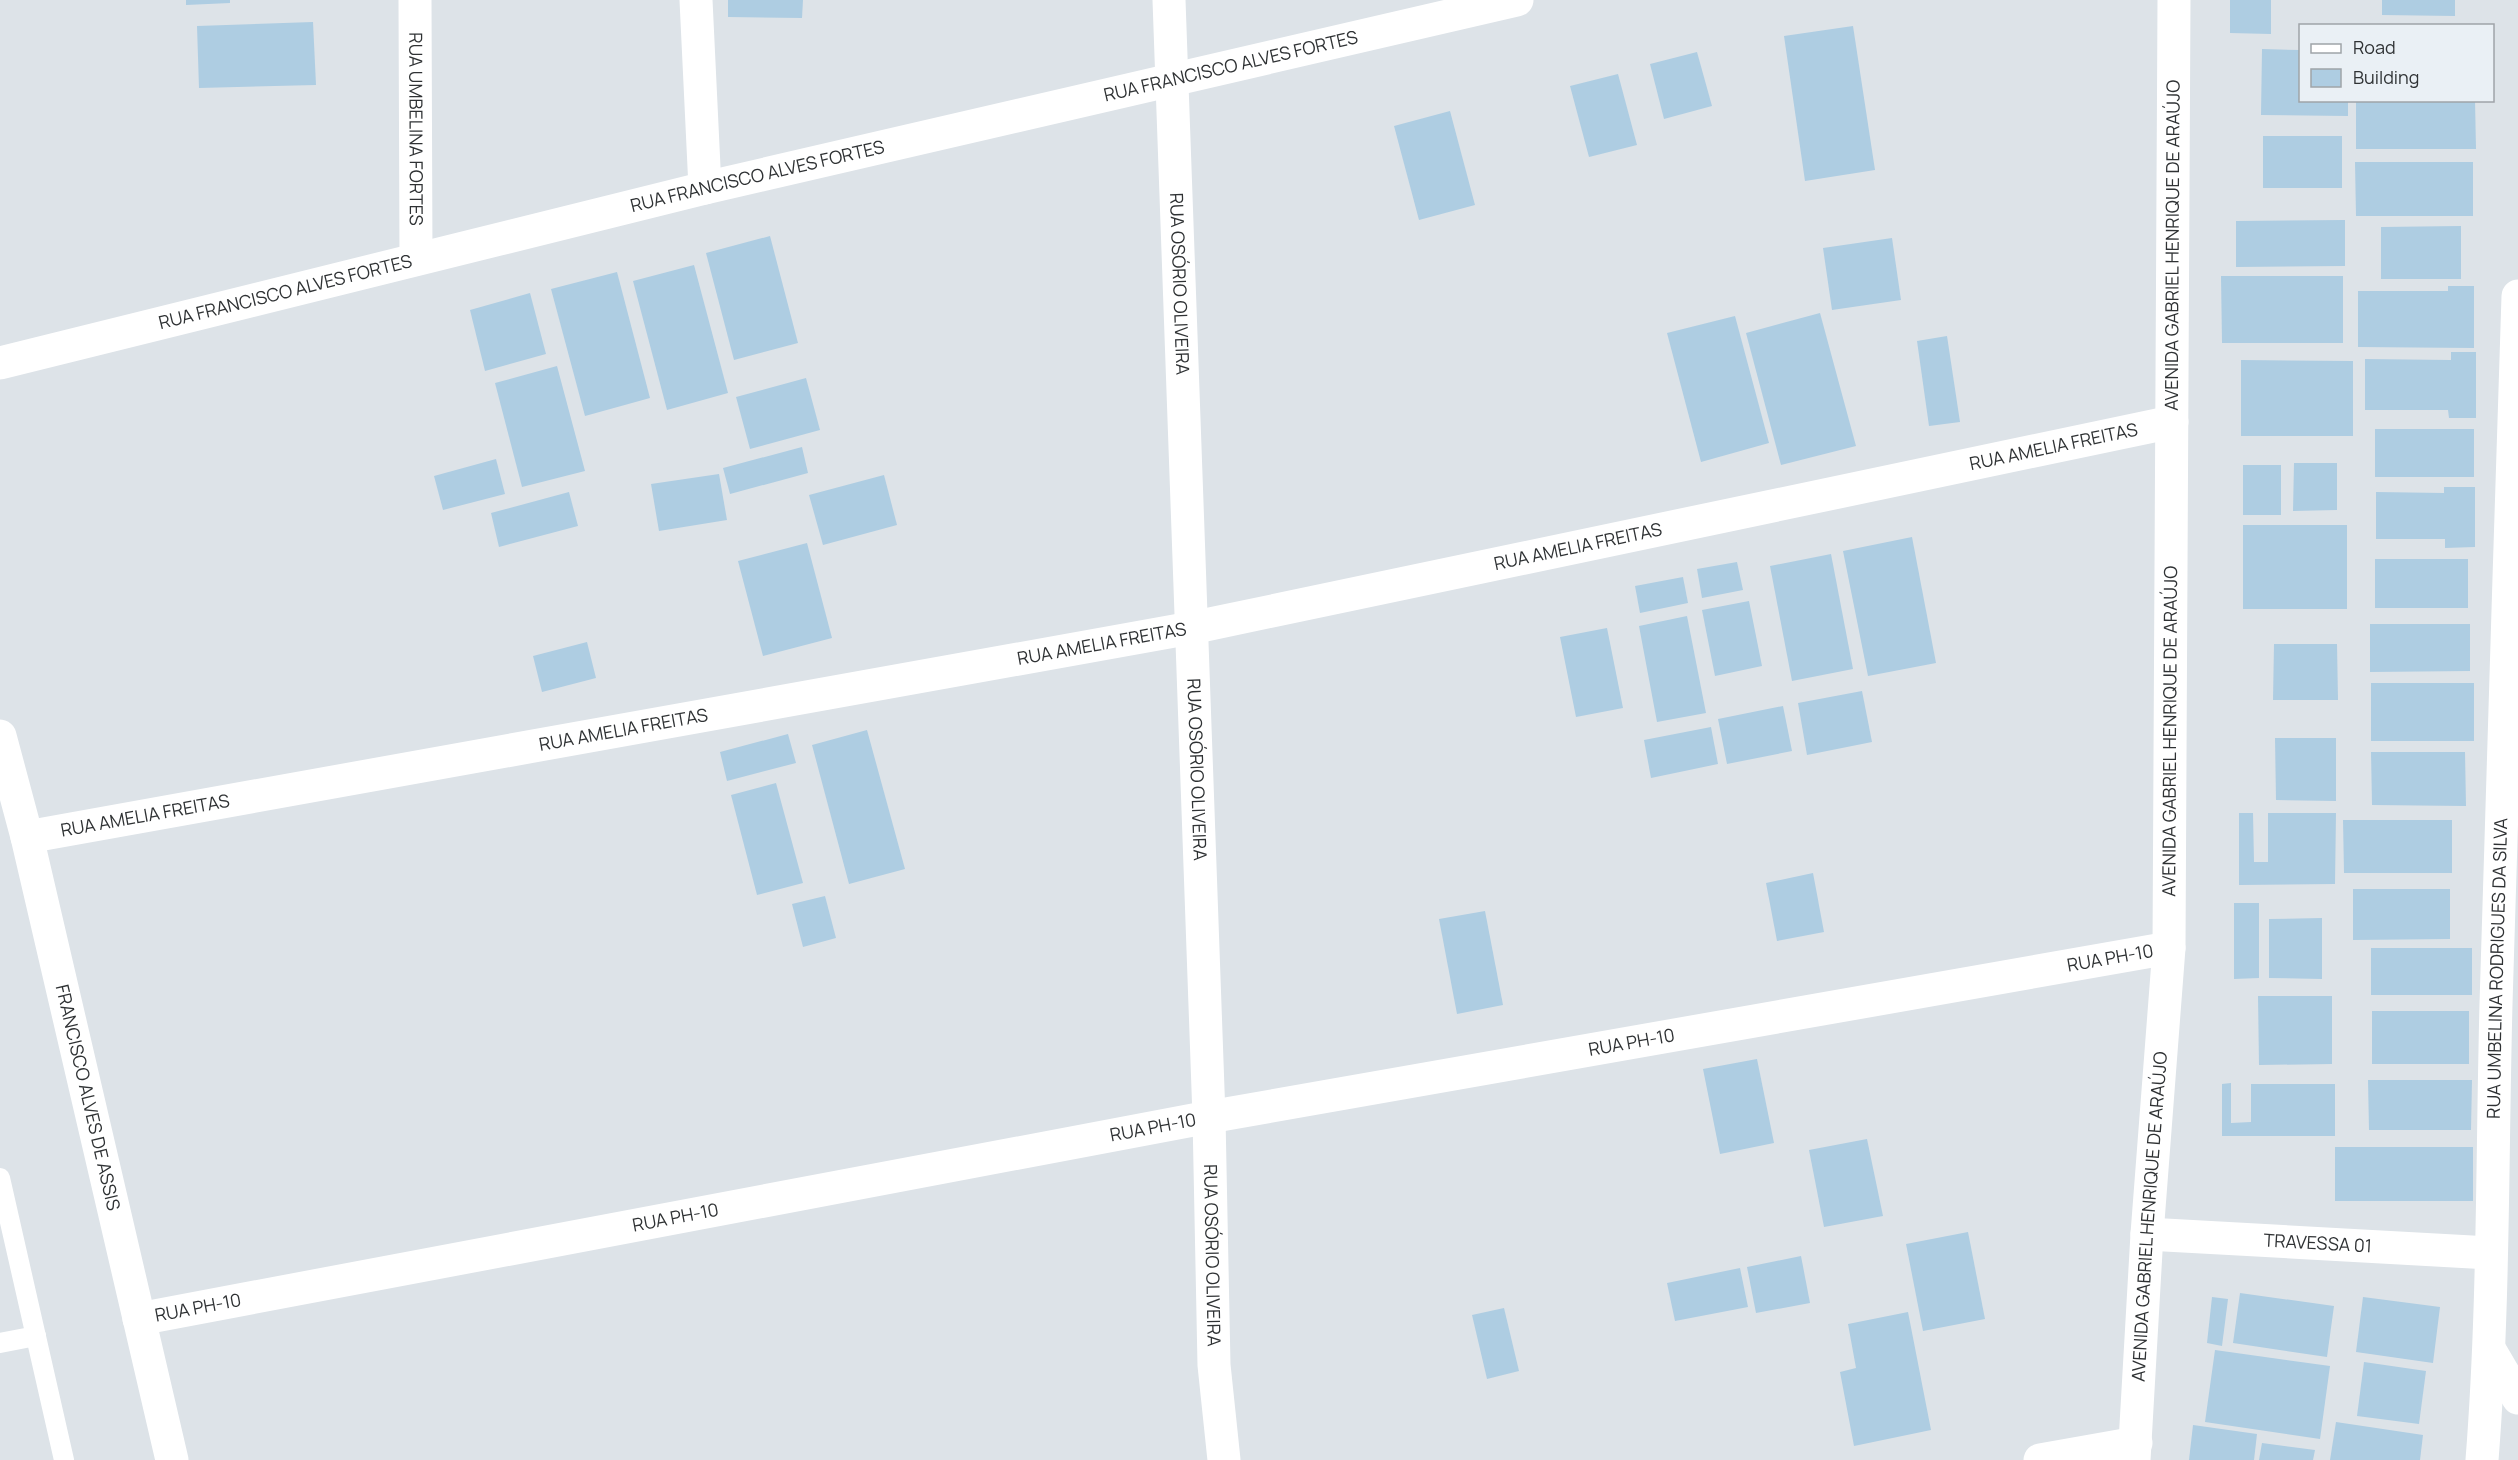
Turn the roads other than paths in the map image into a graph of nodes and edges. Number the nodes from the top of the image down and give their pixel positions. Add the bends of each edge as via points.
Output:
1 (415, 0) edge
2 (696, 0) edge
3 (1169, 0) edge
4 (1517, 0) edge
5 (2174, 0) edge
6 (1171, 78) junction
7 (705, 188) junction
8 (416, 259) junction
9 (2518, 296) edge
10 (0, 363) edge
11 (2172, 422) junction
12 (1191, 628) junction
13 (0, 735) edge
14 (27, 837) junction
15 (2169, 948) junction
16 (1209, 1117) junction
17 (0, 1178) edge
18 (2147, 1234) junction
19 (2490, 1253) junction
20 (139, 1318) junction
21 (36, 1336) junction
22 (0, 1343) edge
23 (2491, 1352) junction
24 (2518, 1398) edge
25 (2135, 1451) edge
26 (64, 1460) edge
27 (172, 1460) edge
28 (1224, 1460) edge
29 (2040, 1460) edge
30 (2482, 1460) edge

1 - 8 street, RUA UMBELINA FORTES
2 - 7 street
3 - 6 street, RUA OSÓRIO OLIVEIRA
4 - 6 street, RUA FRANCISCO ALVES FORTES
5 - 11 street, AVENIDA GABRIEL HENRIQUE DE ARAÚJO
6 - 7 street, RUA FRANCISCO ALVES FORTES
6 - 12 street, RUA OSÓRIO OLIVEIRA
7 - 8 street, RUA FRANCISCO ALVES FORTES
8 - 10 street, RUA FRANCISCO ALVES FORTES
9 - 19 street, RUA UMBELINA RODRIGUES DA SILVA
11 - 12 street, RUA AMELIA FREITAS
11 - 15 street, AVENIDA GABRIEL HENRIQUE DE ARAÚJO
12 - 14 street, RUA AMELIA FREITAS
12 - 16 street, RUA OSÓRIO OLIVEIRA
13 - 14 street, FRANCISCO ALVES DE ASSIS
14 - 20 street, FRANCISCO ALVES DE ASSIS
15 - 16 street, RUA PH-10
15 - 18 street, AVENIDA GABRIEL HENRIQUE DE ARAÚJO
16 - 20 street, RUA PH-10
16 - 28 street, RUA OSÓRIO OLIVEIRA via 1214,1365
17 - 21 lane
18 - 19 street, TRAVESSA 01
18 - 25 street, AVENIDA GABRIEL HENRIQUE DE ARAÚJO
19 - 23 street, RUA UMBELINA RODRIGUES DA SILVA
20 - 27 street, FRANCISCO ALVES DE ASSIS
21 - 22 lane
21 - 26 lane
23 - 24 street
23 - 30 street, RUA UMBELINA RODRIGUES DA SILVA
25 - 29 street

